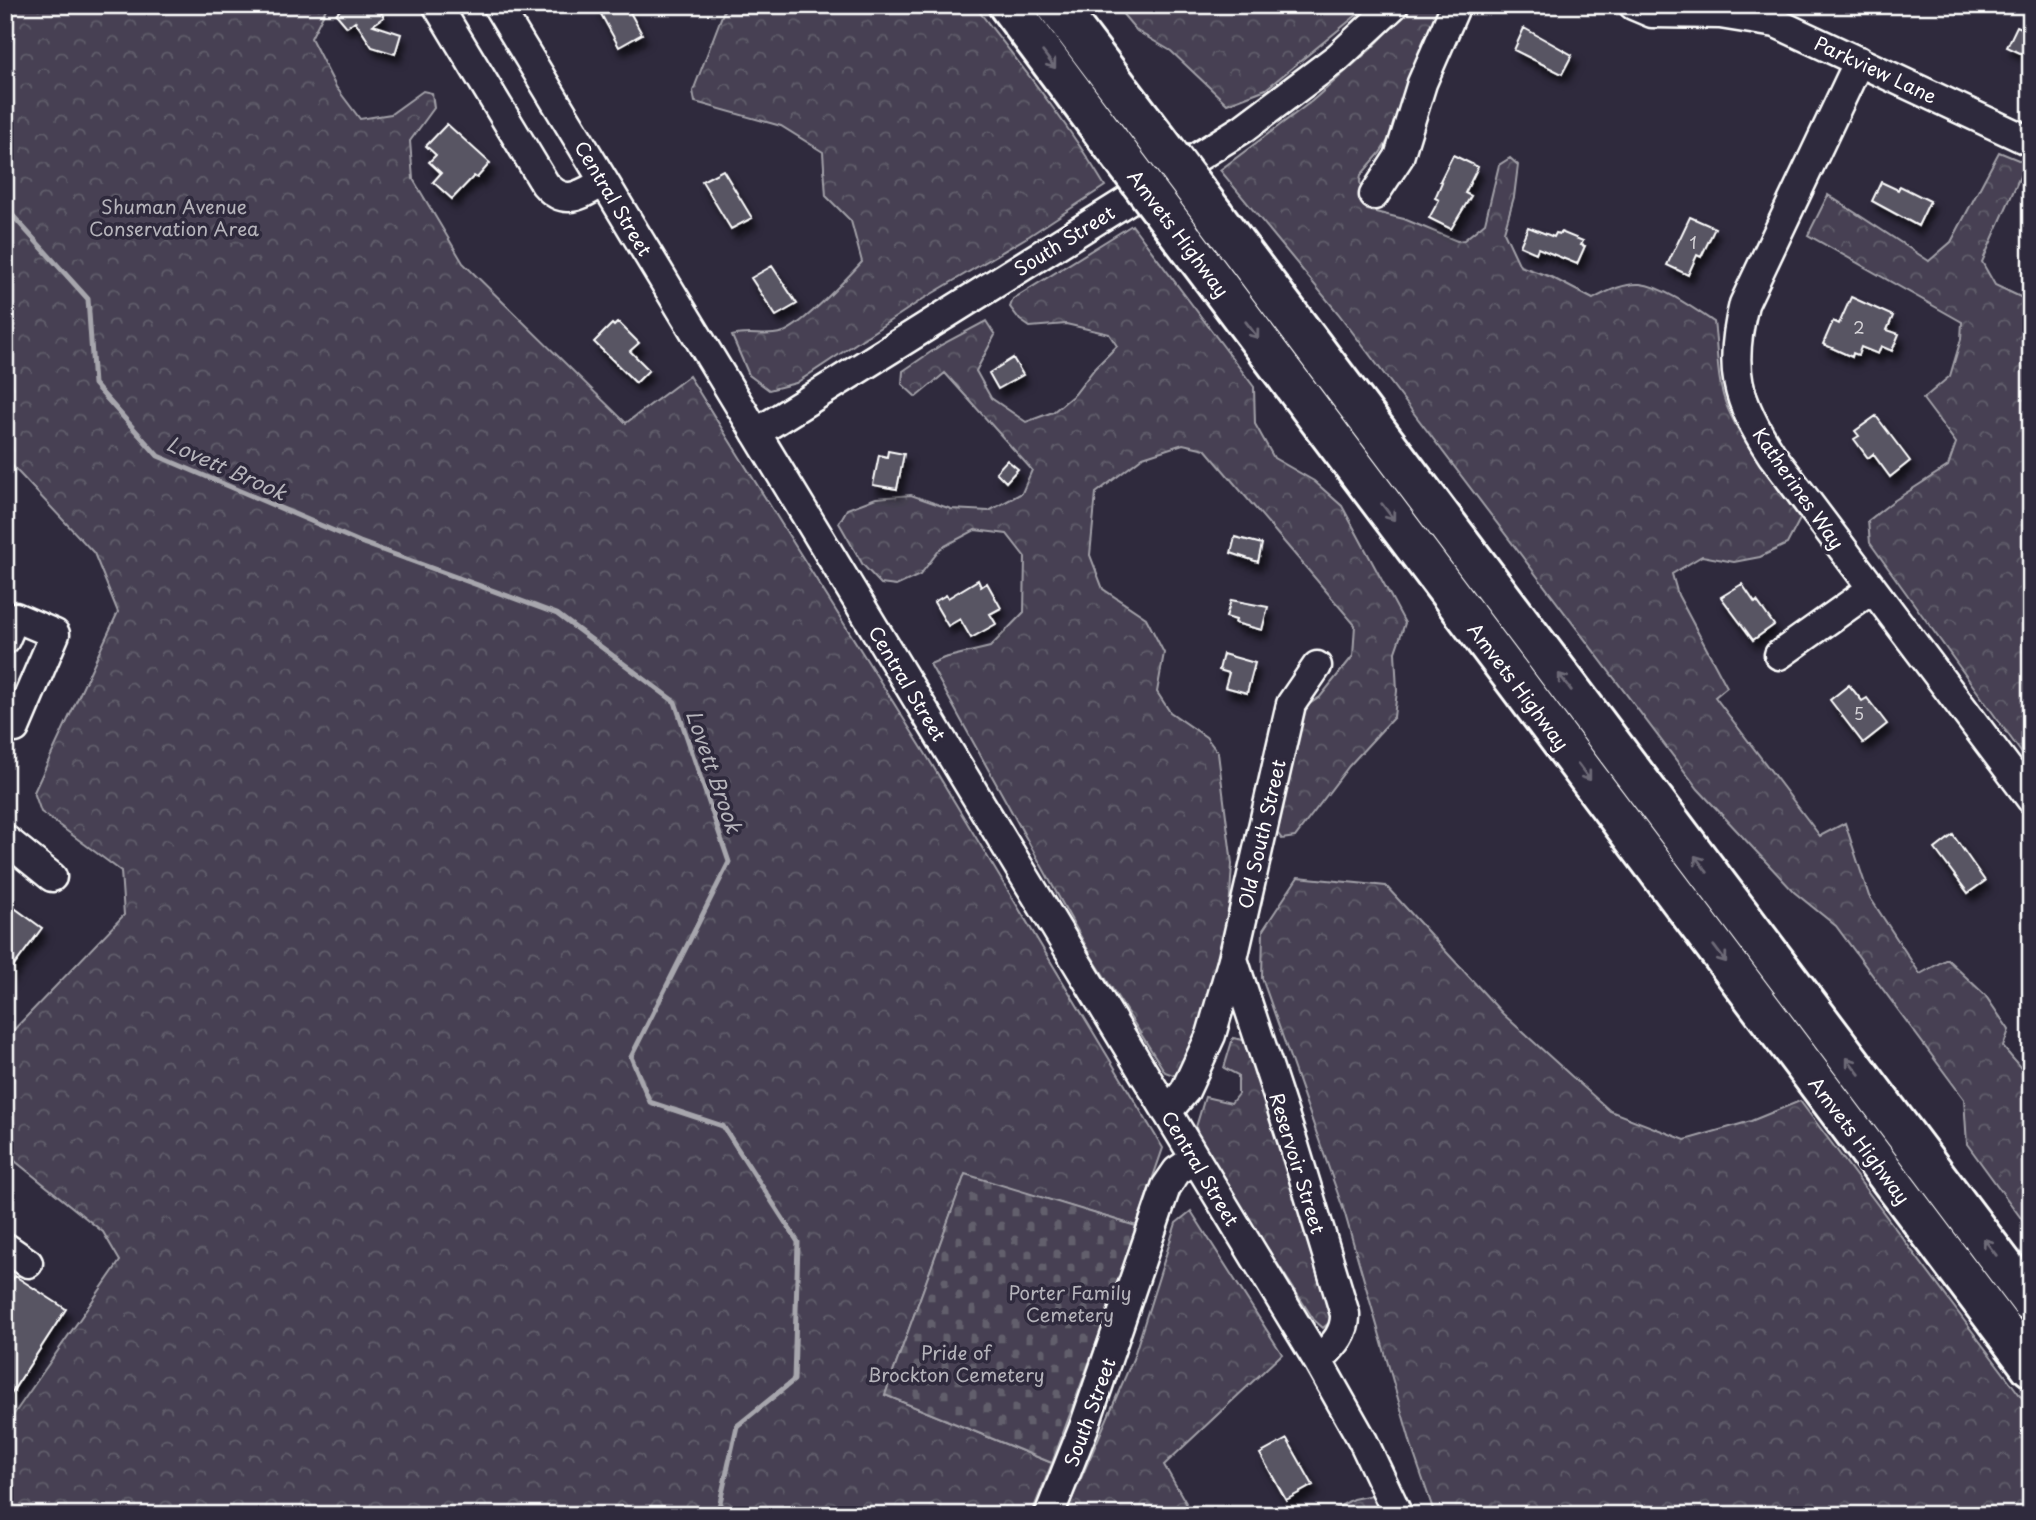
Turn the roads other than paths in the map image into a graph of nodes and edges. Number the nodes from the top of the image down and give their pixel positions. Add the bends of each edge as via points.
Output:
1 (437, 5) edge
2 (497, 5) edge
3 (1008, 5) edge
4 (1056, 5) edge
5 (1394, 5) edge
6 (1456, 5) edge
7 (1633, 5) edge
8 (1859, 61) junction
9 (2031, 142) edge
10 (604, 182) junction
11 (1374, 195) dead end
12 (756, 433) junction
13 (1872, 589) junction
14 (5, 640) edge
15 (1779, 655) dead end
16 (1317, 666) dead end
17 (5, 724) edge
18 (2031, 799) edge
19 (5, 839) edge
20 (52, 877) dead end
21 (1233, 959) junction
22 (1211, 1035) junction
23 (1261, 1045) junction
24 (1167, 1111) junction
25 (1195, 1159) junction
26 (2031, 1302) edge
27 (1318, 1361) junction
28 (2031, 1367) edge
29 (1049, 1515) edge
30 (1398, 1515) edge

1 - 10 street via 552,192 567,198
2 - 10 street, Central Street
3 -> 28 highway, Amvets Highway, bridge
26 -> 4 highway, Amvets Highway, bridge
5 - 12 street, South Street via 1337,58 1244,128
6 - 11 street via 1422,83 1399,158
7 - 8 street, Parkview Lane via 1653,13 1776,23
8 - 9 street, Parkview Lane
8 - 13 street, Katherines Way via 1744,304 1735,357 1743,403 1756,431
10 - 12 street, Central Street
12 - 24 street, Central Street
13 - 15 street
13 - 18 street, Katherines Way
14 - 17 street via 15,617 55,634 15,728
16 - 21 street, Old South Street via 1292,704
19 - 20 street
21 - 22 street, Old South Street
21 - 23 street, Reservoir Street
22 - 23 street via 1237,1026 1253,1034
22 - 24 street via 1185,1091
23 - 27 street, Reservoir Street via 1345,1314 1342,1333
24 - 25 street, Central Street
25 - 27 street, Central Street
25 - 29 street, South Street via 1177,1171 1166,1187
27 - 30 street, Central Street

